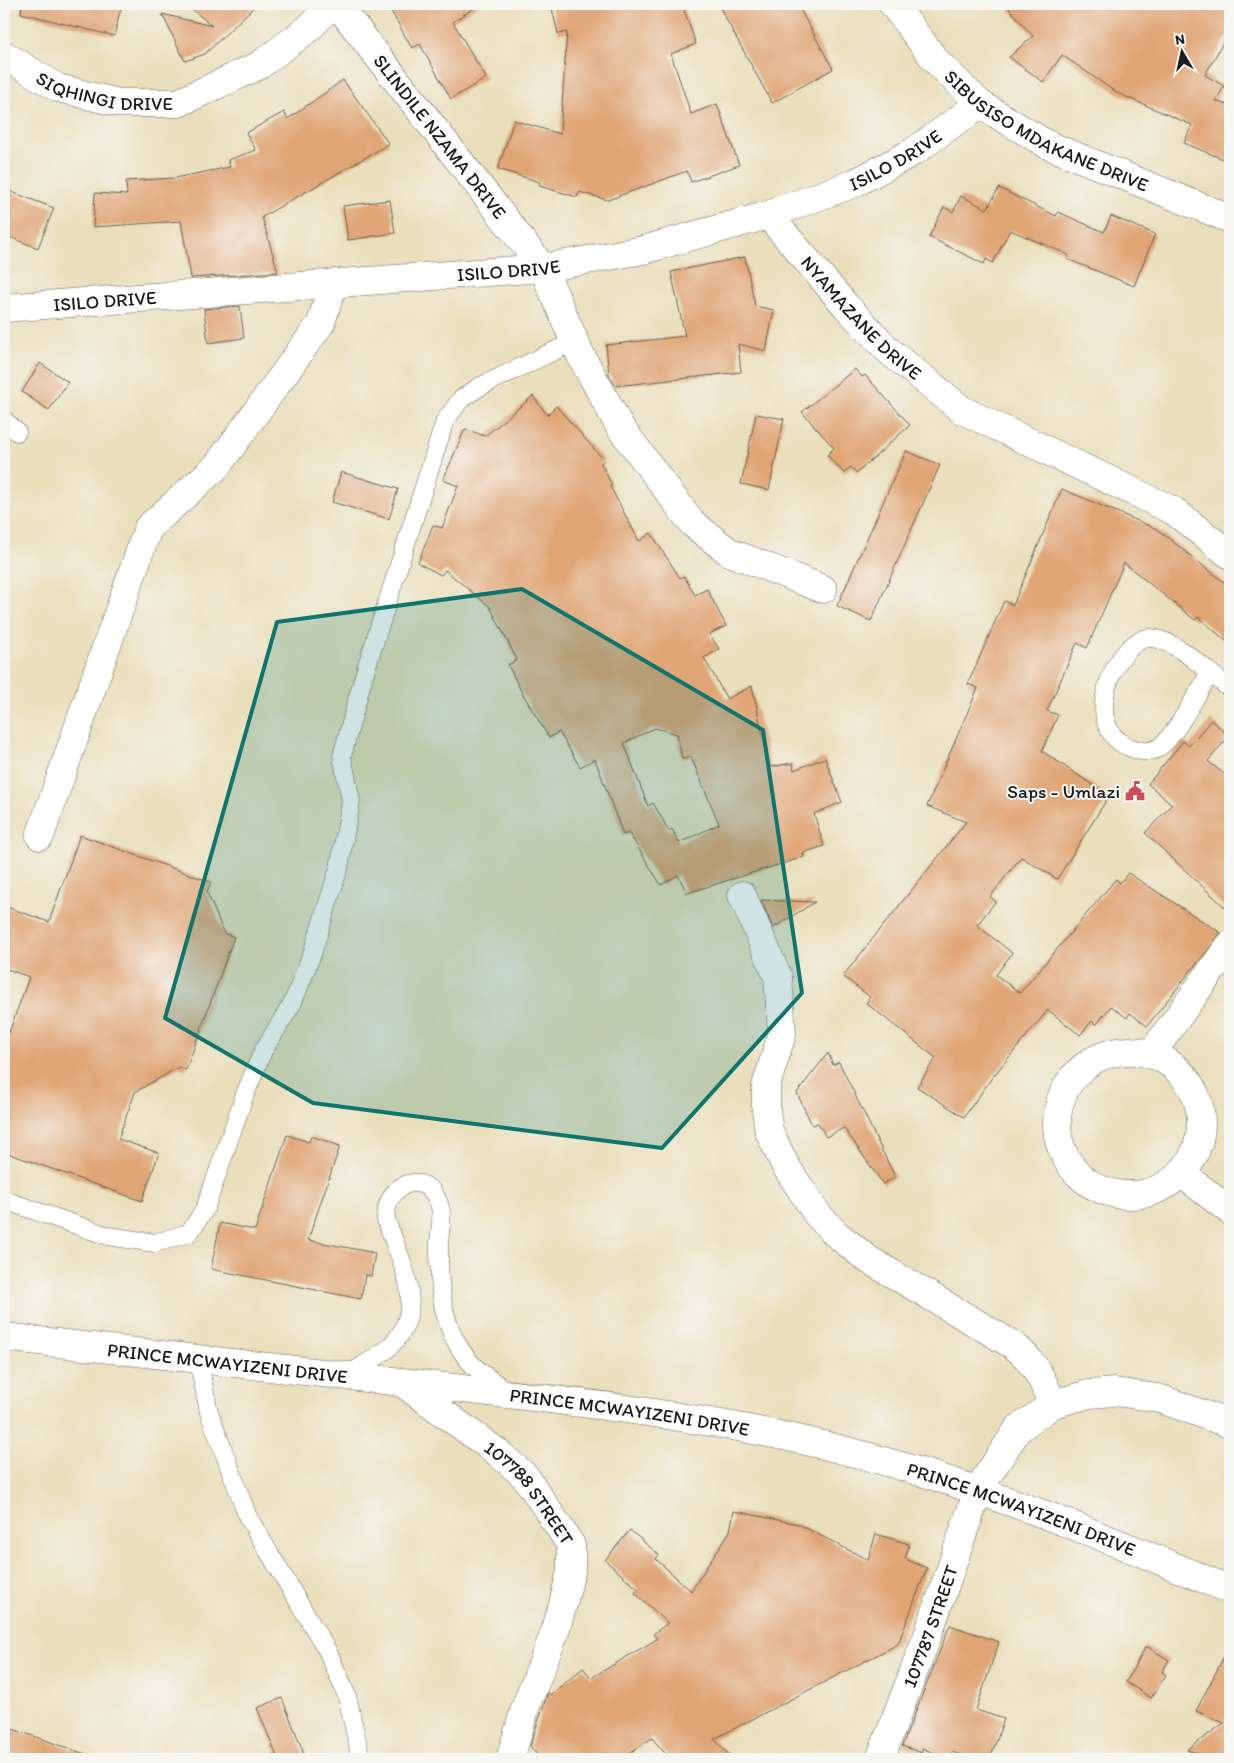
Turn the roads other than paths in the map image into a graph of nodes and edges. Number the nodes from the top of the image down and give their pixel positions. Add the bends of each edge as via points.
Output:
1 (332, 4) edge
2 (337, 4) edge
3 (893, 4) edge
4 (4, 55) edge
5 (980, 104) junction
6 (768, 215) junction
7 (1230, 219) edge
8 (543, 268) junction
9 (332, 283) junction
10 (4, 308) edge
11 (575, 341) junction
12 (1230, 555) edge
13 (823, 590) dead end
14 (1210, 673) junction
15 (1230, 689) edge
16 (40, 836) dead end
17 (742, 895) dead end
18 (1230, 945) edge
19 (1151, 1054) junction
20 (1181, 1173) junction
21 (4, 1200) edge
22 (1230, 1211) edge
23 (4, 1337) edge
24 (198, 1359) junction
25 (348, 1376) junction
26 (401, 1382) junction
27 (509, 1394) junction
28 (1053, 1404) junction
29 (1230, 1424) edge
30 (978, 1490) junction
31 (1230, 1590) edge
32 (361, 1759) edge
33 (510, 1759) edge
34 (880, 1759) edge

1 - 4 street, SIQHINGI DRIVE via 309,28 260,65 178,103 119,103 58,88
2 - 8 street, SLINDILE NZAMA DRIVE
3 - 5 street, SIBUSISO MDAKANE DRIVE via 936,61
5 - 6 street, ISILO DRIVE via 913,152 854,182
5 - 7 street, SIBUSISO MDAKANE DRIVE via 1048,145
6 - 8 street, ISILO DRIVE via 643,250
6 - 12 street, NYAMAZANE DRIVE via 889,351 962,410 1174,511
8 - 9 street, ISILO DRIVE
8 - 11 street, SLINDILE NZAMA DRIVE
9 - 10 street, ISILO DRIVE
9 - 16 street via 321,323 216,466 148,528
11 - 13 street, SLINDILE NZAMA DRIVE via 620,427 692,523 729,552
11 - 21 lane via 479,387 461,400 445,421 364,675 342,756 351,801 339,868 312,954 293,1002 263,1051 244,1094 205,1209 189,1233 155,1243 108,1236
14 - 14 lane via 1164,641 1148,638 1139,641 1124,654 1107,688 1103,711 1107,730 1120,744 1137,751 1158,748 1168,739
14 - 15 lane
17 - 28 street via 778,978 782,1034 766,1086 766,1110 769,1131 785,1165 817,1214 836,1234 869,1260 1026,1356 1038,1370
18 - 19 street
19 - 20 street via 1173,1065 1190,1083 1199,1105 1199,1138 1195,1153
19 - 20 street via 1127,1051 1103,1056 1082,1068 1066,1086 1058,1108 1056,1131 1063,1154 1076,1173 1094,1187 1116,1195 1140,1195 1162,1187
20 - 22 street
23 - 24 street, PRINCE MCWAYIZENI DRIVE
24 - 25 street, PRINCE MCWAYIZENI DRIVE
24 - 32 lane via 209,1412 248,1517 327,1650 347,1696
25 - 26 street, PRINCE MCWAYIZENI DRIVE
25 - 27 lane via 387,1349 404,1329 411,1304 406,1271 385,1212 396,1189 415,1183 432,1192 440,1204 439,1278 444,1314 455,1341 470,1362
26 - 27 street, PRINCE MCWAYIZENI DRIVE
26 - 33 street, 107788 STREET via 525,1476 571,1545 571,1571 563,1604
27 - 30 street, PRINCE MCWAYIZENI DRIVE via 788,1436 886,1461
28 - 29 street, 107787 STREET via 1089,1394 1137,1394 1158,1398
28 - 30 street, 107787 STREET via 1018,1429
30 - 31 street, PRINCE MCWAYIZENI DRIVE via 1096,1533
30 - 34 street, 107787 STREET

